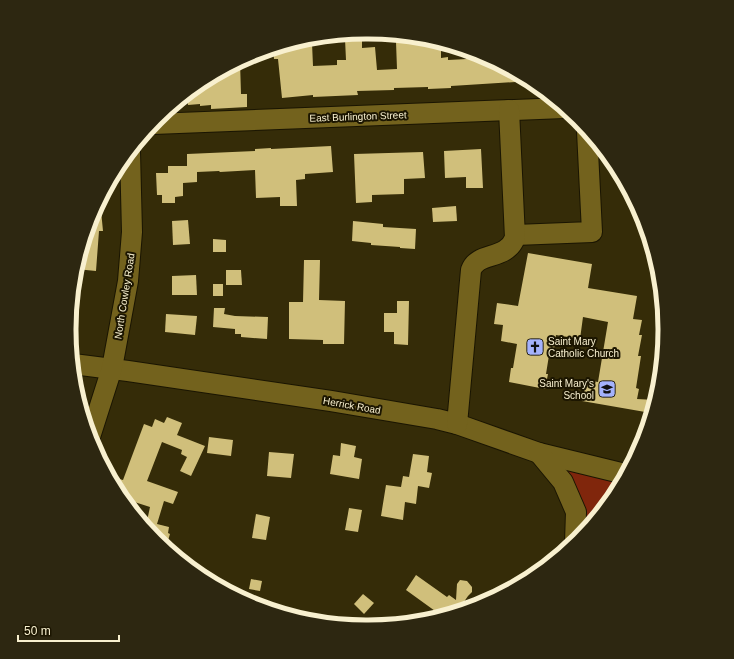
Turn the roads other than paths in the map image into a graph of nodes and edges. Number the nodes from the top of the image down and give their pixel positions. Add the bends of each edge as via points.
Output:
1 (556, 108) edge
2 (509, 110) junction
3 (162, 124) edge
4 (587, 141) edge
5 (130, 161) edge
6 (515, 235) junction
7 (79, 365) edge
8 (112, 368) junction
9 (458, 424) junction
10 (93, 426) edge
11 (539, 453) junction
12 (620, 473) edge
13 (575, 531) edge

1 - 2 street, East Burlington Street
2 - 3 street, East Burlington Street
2 - 6 street
4 - 6 street via 592,232
5 - 8 street, North Cowley Road via 131,256
6 - 9 street via 513,243 506,250 478,260 473,266
7 - 8 street, Herrick Road
8 - 9 street, Herrick Road via 331,401
8 - 10 street, North Cowley Road
9 - 11 street, Herrick Road
11 - 12 street, Herrick Road
11 - 13 street via 563,482 576,512

